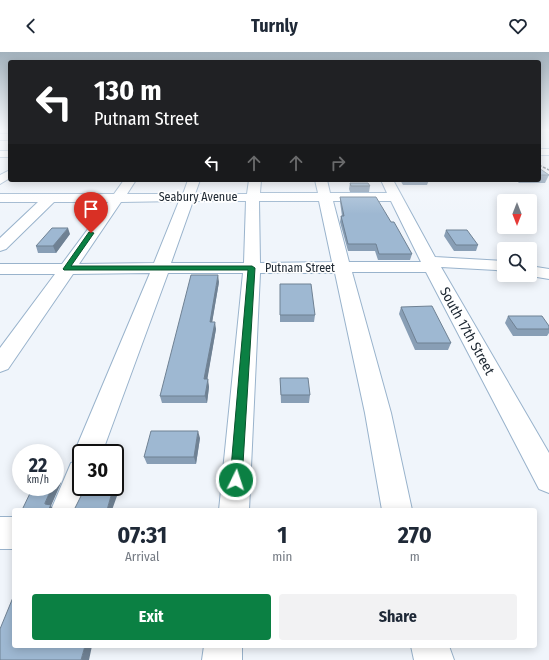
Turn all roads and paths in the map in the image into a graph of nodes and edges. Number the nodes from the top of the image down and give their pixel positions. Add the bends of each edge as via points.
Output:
1 (129, 182) edge
2 (254, 188) edge
3 (324, 188) edge
4 (392, 188) edge
5 (191, 189) edge
6 (0, 198) edge
7 (50, 198) junction
8 (117, 198) junction
9 (0, 246) edge
10 (431, 264) junction
11 (497, 265) edge
12 (161, 268) junction
13 (252, 268) junction
14 (342, 268) junction
15 (0, 269) edge
16 (66, 269) junction
17 (0, 364) edge
18 (92, 444) edge
19 (549, 480) edge
20 (72, 495) edge
21 (67, 508) edge
22 (234, 508) edge
23 (397, 508) edge
24 (0, 533) edge
25 (12, 533) edge
26 (223, 648) edge
27 (431, 648) edge
28 (222, 660) edge
29 (434, 660) edge

1 - 8 street
2 - 3 street, Seabury Avenue
2 - 5 street, Seabury Avenue
2 - 13 street
3 - 4 street, Seabury Avenue
3 - 14 street
4 - 10 street, South 17th Street
5 - 8 street, Seabury Avenue
5 - 12 street
6 - 7 street, Seabury Avenue
7 - 8 street, Seabury Avenue
7 - 9 street
8 - 16 street
10 - 11 street, Putnam Street
10 - 14 street, Putnam Street
10 - 19 street, South 17th Street
12 - 13 street, Putnam Street
12 - 16 street, Putnam Street
12 - 18 street
13 - 14 street, Putnam Street
13 - 22 street
14 - 23 street via 378,413
15 - 16 street, Putnam Street
16 - 17 street
20 - 21 street
24 - 25 street
26 - 28 street
27 - 29 street

